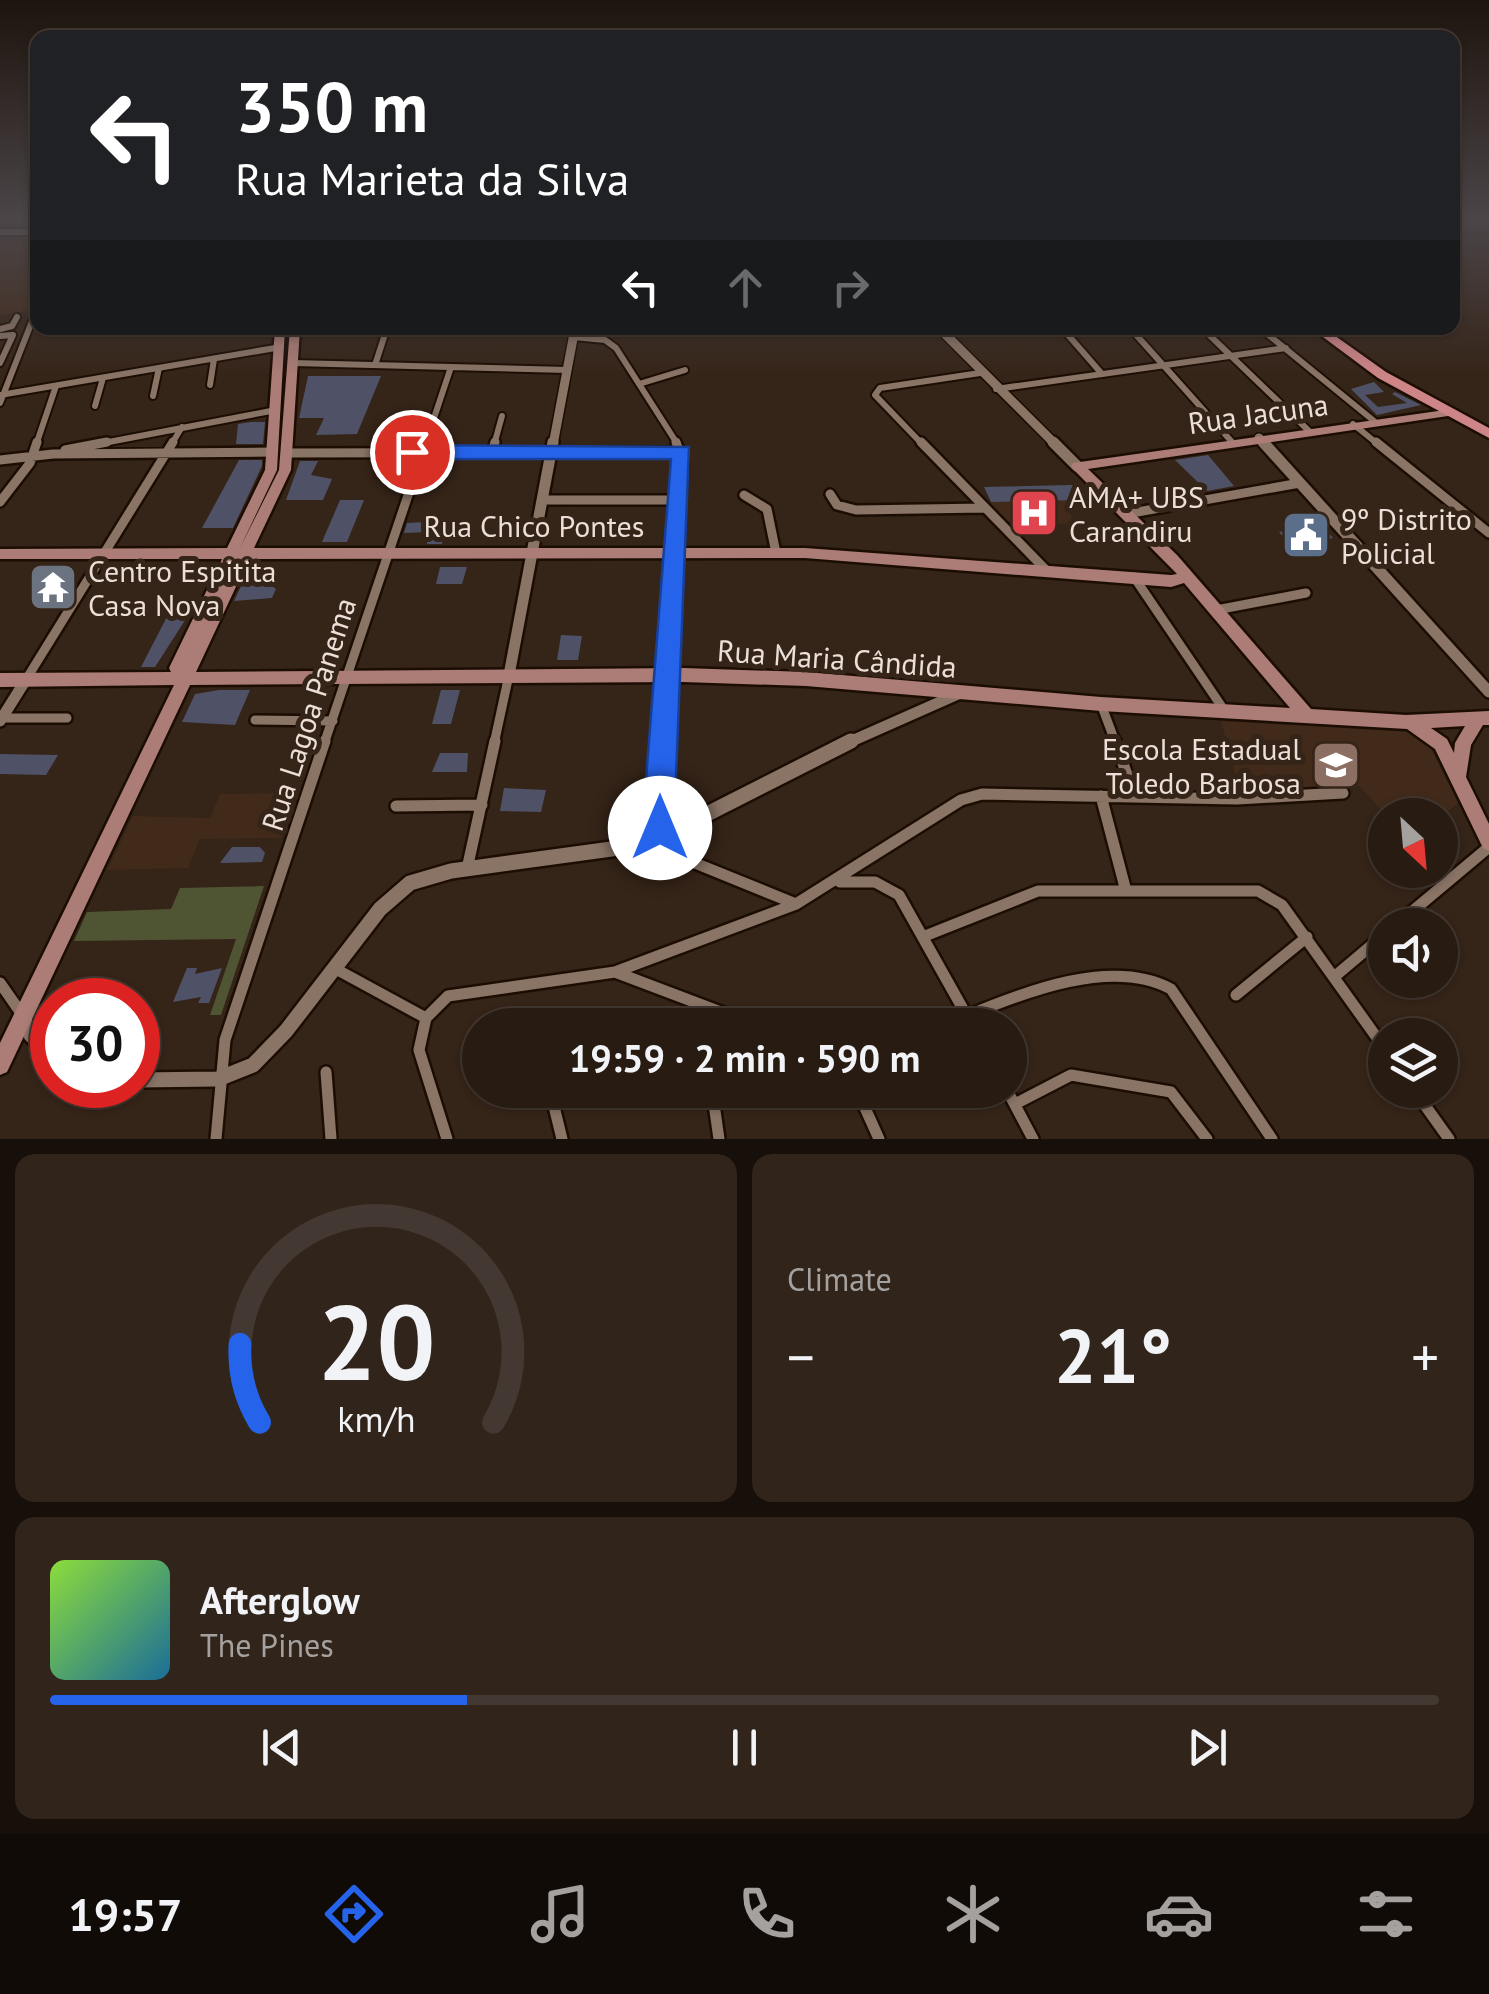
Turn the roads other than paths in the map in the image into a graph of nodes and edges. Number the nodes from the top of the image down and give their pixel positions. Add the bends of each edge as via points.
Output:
1 (17, 317) dead end
2 (0, 332) edge
3 (30, 334) edge
4 (280, 335) edge
5 (295, 335) edge
6 (385, 335) edge
7 (574, 335) edge
8 (584, 335) edge
9 (945, 335) edge
10 (1068, 335) edge
11 (1136, 335) edge
12 (1209, 335) edge
13 (1269, 335) edge
14 (1327, 335) edge
15 (1339, 335) edge
16 (281, 348) junction
17 (1286, 348) junction
18 (1230, 356) junction
19 (214, 359) junction
20 (293, 363) junction
21 (0, 364) edge
22 (375, 365) junction
23 (1164, 365) junction
24 (451, 367) junction
25 (159, 368) junction
26 (568, 370) junction
27 (685, 370) dead end
28 (980, 373) junction
29 (1102, 374) junction
30 (103, 378) junction
31 (639, 384) junction
32 (210, 385) dead end
33 (56, 386) junction
34 (996, 389) junction
35 (153, 396) dead end
36 (1, 398) edge
37 (95, 406) dead end
38 (276, 410) junction
39 (1448, 412) junction
40 (1470, 415) junction
41 (502, 416) dead end
42 (1374, 422) junction
43 (1353, 424) junction
44 (1489, 426) edge
45 (182, 427) junction
46 (1309, 431) junction
47 (1489, 434) edge
48 (1259, 438) junction
49 (1232, 442) junction
50 (280, 452) junction
51 (420, 452) junction
52 (552, 452) junction
53 (682, 452) junction
54 (168, 453) junction
55 (492, 453) junction
56 (52, 454) junction
57 (32, 456) junction
58 (0, 460) edge
59 (1077, 466) junction
60 (1300, 483) junction
61 (830, 494) dead end
62 (744, 495) dead end
63 (544, 500) junction
64 (679, 500) junction
65 (0, 502) edge
66 (985, 508) junction
67 (1126, 514) junction
68 (1489, 533) edge
69 (388, 552) junction
70 (534, 552) junction
71 (675, 553) junction
72 (776, 553) junction
73 (0, 554) edge
74 (104, 554) junction
75 (238, 554) junction
76 (1046, 570) junction
77 (1134, 577) junction
78 (1188, 577) junction
79 (1306, 593) dead end
80 (1216, 610) junction
81 (509, 675) junction
82 (667, 675) junction
83 (348, 676) junction
84 (184, 677) junction
85 (27, 678) junction
86 (0, 680) edge
87 (915, 690) junction
88 (1489, 692) edge
89 (958, 694) junction
90 (1101, 704) junction
91 (1224, 710) junction
92 (1305, 714) junction
93 (908, 715) junction
94 (67, 718) dead end
95 (1484, 719) edge
96 (1, 720) edge
97 (255, 720) dead end
98 (333, 721) junction
99 (1406, 722) junction
100 (1459, 774) junction
101 (1342, 793) dead end
102 (1101, 796) junction
103 (1135, 798) junction
104 (482, 805) junction
105 (396, 806) dead end
106 (666, 837) junction
107 (648, 844) junction
108 (1489, 844) edge
109 (684, 858) junction
110 (467, 870) junction
111 (837, 882) junction
112 (1126, 891) junction
113 (796, 904) junction
114 (1416, 908) edge
115 (924, 936) junction
116 (1307, 937) junction
117 (1368, 948) edge
118 (334, 968) junction
119 (616, 972) junction
120 (1334, 977) junction
121 (0, 983) edge
122 (1236, 995) dead end
123 (711, 1008) edge
124 (963, 1008) edge
125 (1001, 1008) edge
126 (24, 1018) junction
127 (426, 1018) junction
128 (1368, 1025) edge
129 (30, 1033) edge
130 (0, 1065) edge
131 (326, 1072) dead end
132 (218, 1079) junction
133 (160, 1080) edge
134 (1027, 1097) edge
135 (554, 1108) edge
136 (715, 1108) edge
137 (865, 1108) edge
138 (1016, 1108) edge
139 (1427, 1108) edge
140 (216, 1139) edge
141 (331, 1139) edge
142 (447, 1139) edge
143 (562, 1139) edge
144 (719, 1139) edge
145 (879, 1139) edge
146 (1033, 1139) edge
147 (1208, 1139) edge
148 (1272, 1139) edge
149 (1449, 1139) edge

1 - 2 street
2 - 21 street via 13,335
3 - 36 street
4 - 16 main road
5 - 20 main road
6 - 22 street
7 - 26 street
8 - 31 street via 610,343
9 - 28 street
10 - 29 street
11 - 23 street
12 - 18 street
13 - 17 street
14 - 39 main road
15 - 40 main road
16 - 19 street
16 - 38 main road
17 - 18 street
17 - 42 street
18 - 23 street
18 - 46 street
19 - 25 street
19 - 32 street
20 - 22 street
20 - 50 main road
22 - 24 street
23 - 29 street
23 - 49 street
24 - 26 street
24 - 51 street, Rua Lagoa Panema
25 - 30 street
25 - 35 street
26 - 52 street
27 - 31 street
28 - 34 street
28 - 66 street via 880,388 875,395
29 - 34 street
30 - 33 street
30 - 37 street
31 - 53 street
33 - 36 street
33 - 57 street
34 - 59 street
38 - 45 street
38 - 50 main road
39 - 40 main road
39 - 42 main road, Rua Jacuna
39 - 47 main road
40 - 44 main road
41 - 55 street
42 - 43 main road, Rua Jacuna
43 - 46 main road, Rua Jacuna
43 - 68 street
45 - 54 street
45 - 56 street
46 - 48 main road, Rua Jacuna
48 - 49 main road, Rua Jacuna
48 - 60 street
49 - 59 main road, Rua Jacuna
50 - 51 street
50 - 54 street
50 - 75 main road
51 - 55 street
51 - 69 street, Rua Lagoa Panema
52 - 53 street
52 - 55 street
52 - 63 street
53 - 64 street
54 - 56 street
54 - 74 street
56 - 57 street
57 - 58 street
57 - 65 street
59 - 67 main road
60 - 67 street
60 - 88 street
61 - 66 street via 856,510
62 - 72 street via 774,520
63 - 64 street
63 - 70 street
64 - 71 street
66 - 76 street
67 - 78 main road
69 - 70 main road, Rua Chico Pontes
69 - 75 main road, Rua Chico Pontes
69 - 83 street, Rua Lagoa Panema
70 - 71 main road, Rua Chico Pontes
70 - 81 street
71 - 72 main road, Rua Chico Pontes
71 - 82 street
72 - 76 main road, Rua Chico Pontes
73 - 74 main road, Rua Chico Pontes
74 - 75 main road, Rua Chico Pontes
74 - 85 street
75 - 84 main road via 178,668
76 - 77 main road, Rua Chico Pontes
77 - 78 main road, Rua Chico Pontes
77 - 91 street
78 - 80 main road
79 - 80 street
80 - 92 main road
81 - 82 main road, Rua Maria Cândida
81 - 83 main road, Rua Maria Cândida
81 - 104 street
82 - 87 main road, Rua Maria Cândida via 806,678
82 - 106 street via 657,818
83 - 84 main road, Rua Maria Cândida
83 - 98 street, Rua Lagoa Panema
84 - 85 main road, Rua Maria Cândida
84 - 126 main road
85 - 86 main road, Rua Maria Cândida
85 - 96 street
87 - 89 main road, Rua Maria Cândida
87 - 93 street via 919,702
89 - 90 main road, Rua Maria Cândida
89 - 93 street
90 - 91 main road, Rua Maria Cândida
90 - 103 street
91 - 92 main road, Rua Maria Cândida
92 - 99 main road, Rua Maria Cândida
93 - 106 street
94 - 96 street
95 - 99 main road, Rua Maria Cândida
95 - 100 main road via 1463,744
97 - 98 street
98 - 132 street, Rua Lagoa Panema via 225,1040
99 - 100 main road via 1435,737
100 - 108 main road
101 - 103 street
102 - 103 street
102 - 111 street via 1002,792 961,800
102 - 112 street
104 - 105 street
104 - 110 street
106 - 107 street
106 - 109 street
107 - 109 street
107 - 110 street
108 - 114 street
109 - 113 street
110 - 118 street via 434,874 396,893
111 - 113 street
111 - 115 street via 891,889
112 - 115 street via 1038,890
112 - 116 street via 1258,891 1282,906
113 - 119 street
115 - 124 street
116 - 120 street
116 - 122 street
117 - 120 street
118 - 127 street
118 - 132 street via 269,1051 242,1072
119 - 123 street
119 - 127 street via 464,990
120 - 128 street
121 - 126 street
125 - 148 street via 1059,986 1153,978 1170,989
126 - 129 street
126 - 130 main road
127 - 142 street via 419,1050
131 - 141 street
132 - 133 street
132 - 140 street, Rua Lagoa Panema
134 - 147 street via 1071,1075 1171,1092
135 - 143 street
136 - 144 street
137 - 145 street
138 - 146 street
139 - 149 street

